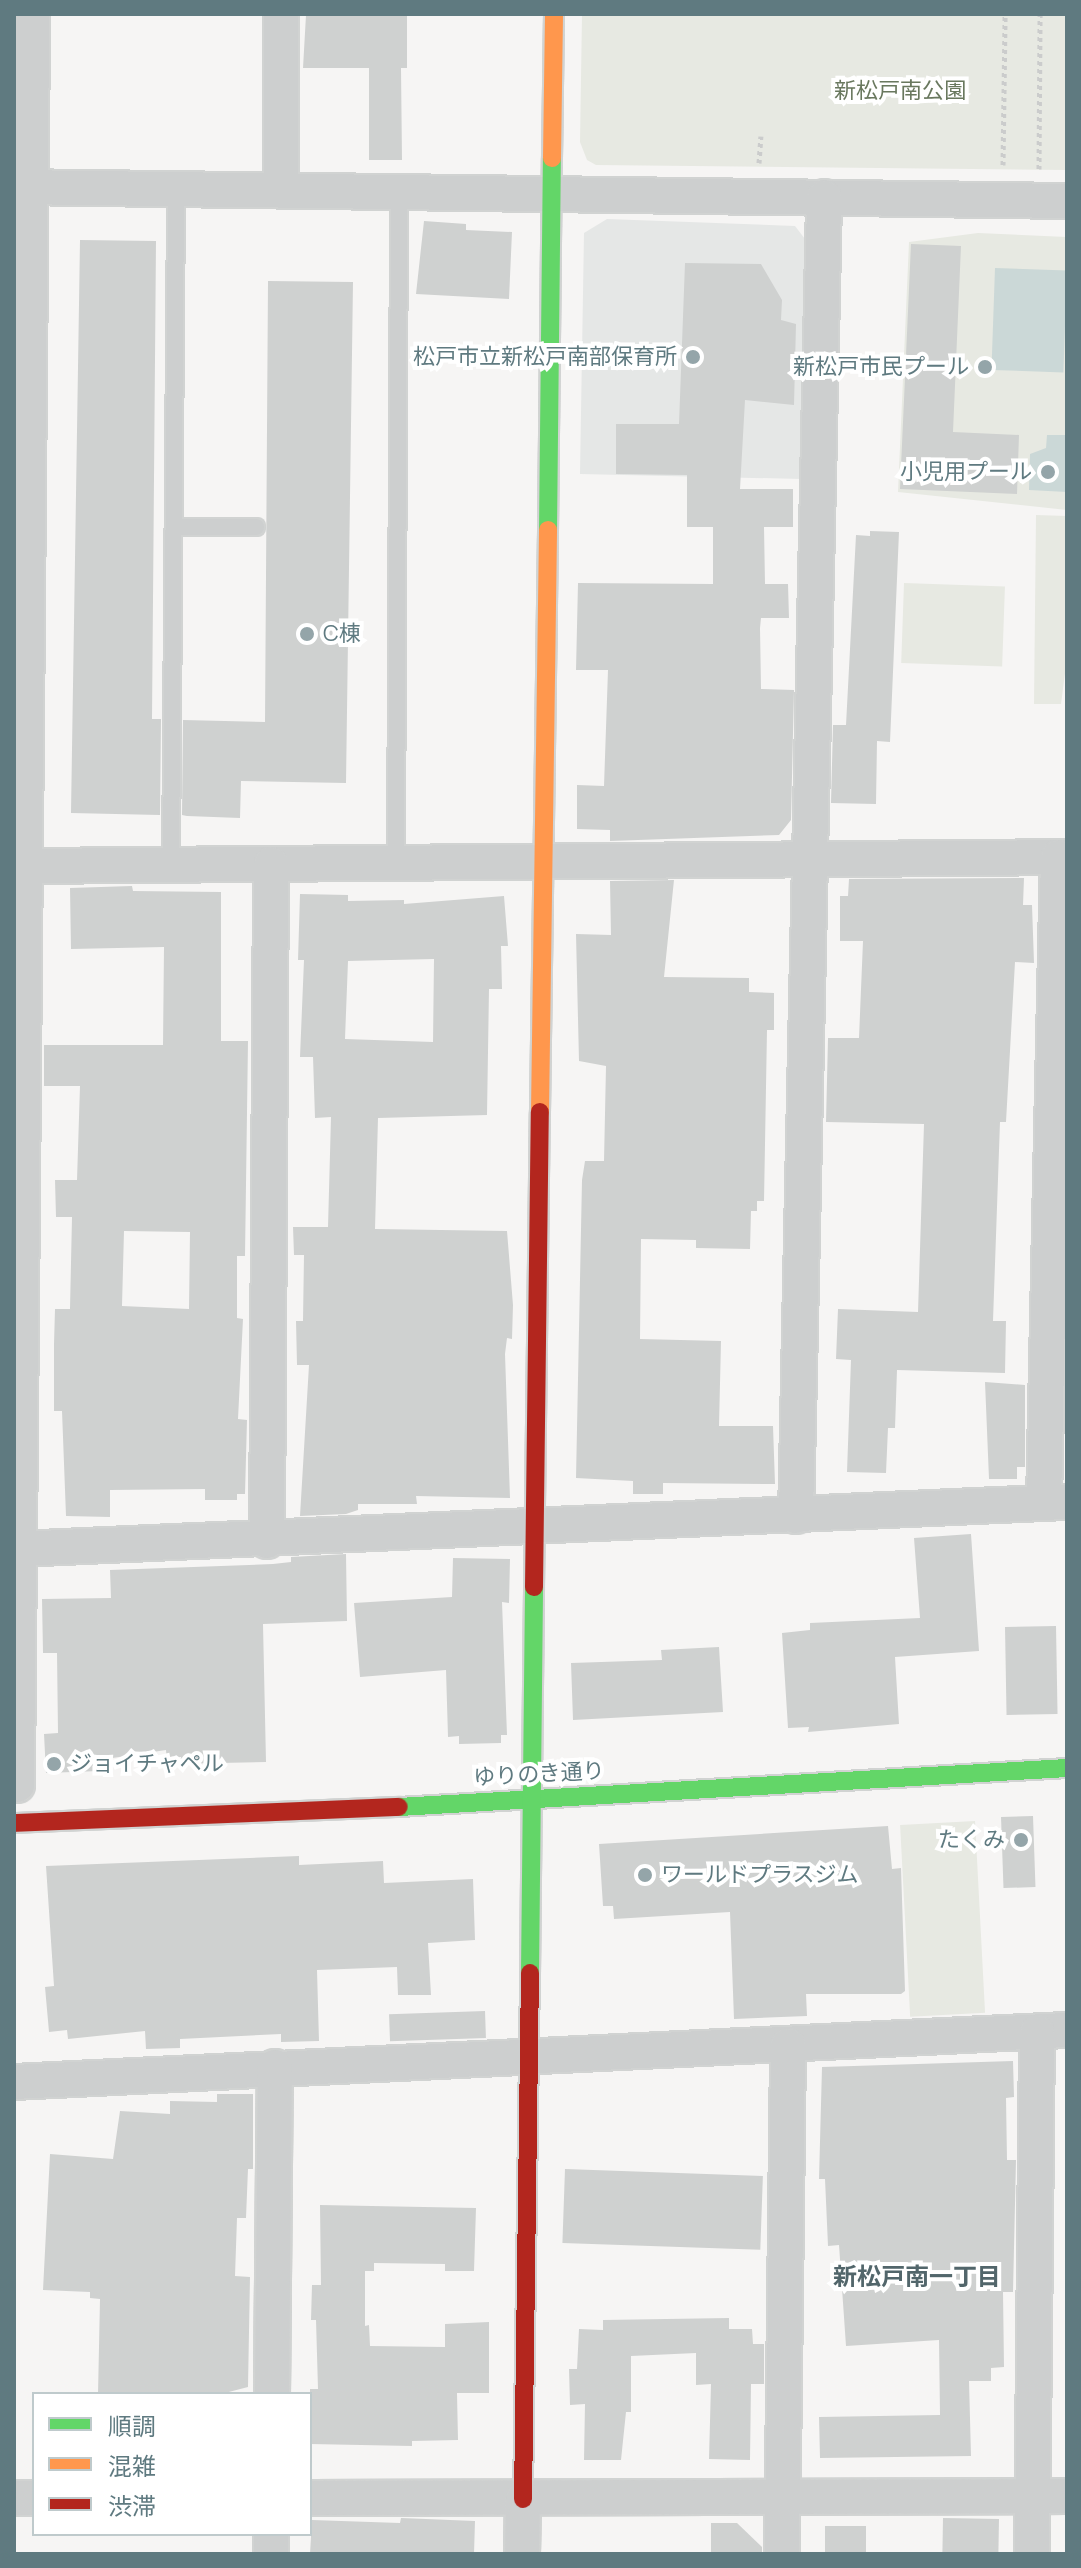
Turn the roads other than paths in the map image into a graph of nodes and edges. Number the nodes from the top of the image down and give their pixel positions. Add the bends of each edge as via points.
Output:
1 (32, 14) edge
2 (281, 14) edge
3 (554, 14) edge
4 (22, 187) edge
5 (281, 189) junction
6 (399, 192) junction
7 (552, 194) junction
8 (824, 197) junction
9 (1067, 201) edge
10 (176, 205) dead end
11 (174, 527) junction
12 (256, 527) dead end
13 (20, 648) edge
14 (1062, 857) edge
15 (545, 861) junction
16 (809, 861) junction
17 (396, 863) junction
18 (271, 864) junction
19 (171, 865) junction
20 (24, 866) junction
21 (1056, 1502) edge
22 (796, 1516) junction
23 (537, 1528) junction
24 (267, 1541) junction
25 (18, 1549) junction
26 (1067, 1768) edge
27 (17, 1785) dead end
28 (535, 1799) junction
29 (14, 1823) edge
30 (1052, 2031) edge
31 (788, 2045) junction
32 (530, 2055) junction
33 (275, 2067) junction
34 (14, 2068) edge
35 (14, 2084) edge
36 (272, 2392) edge
37 (783, 2496) junction
38 (1050, 2496) edge
39 (312, 2498) edge
40 (523, 2499) junction
41 (522, 2554) edge
42 (782, 2554) edge
43 (1032, 2554) edge

1 - 4 street
2 - 5 street
3 - 7 street
4 - 5 street
4 - 13 street
5 - 6 street
6 - 7 street
6 - 17 lane
7 - 8 street
7 - 15 street
8 - 9 street
8 - 16 street
10 - 11 lane
11 - 12 lane
11 - 19 lane
13 - 20 street
14 - 16 street
14 - 21 street
15 - 16 street
15 - 17 street
15 - 23 street
16 - 22 street
17 - 18 street
18 - 19 street
18 - 24 street
19 - 20 street
20 - 25 street
21 - 22 street
22 - 23 street
23 - 24 street
23 - 28 street
24 - 25 street
25 - 27 street
26 - 28 street, ゆりのき通り
28 - 29 street, ゆりのき通り
28 - 32 street
30 - 31 street
30 - 38 street
31 - 32 street
31 - 37 street
32 - 33 street
32 - 40 street
33 - 35 street
33 - 36 street
34 - 35 street
37 - 38 street
37 - 40 street
37 - 42 street
38 - 43 street
39 - 40 street
40 - 41 street

